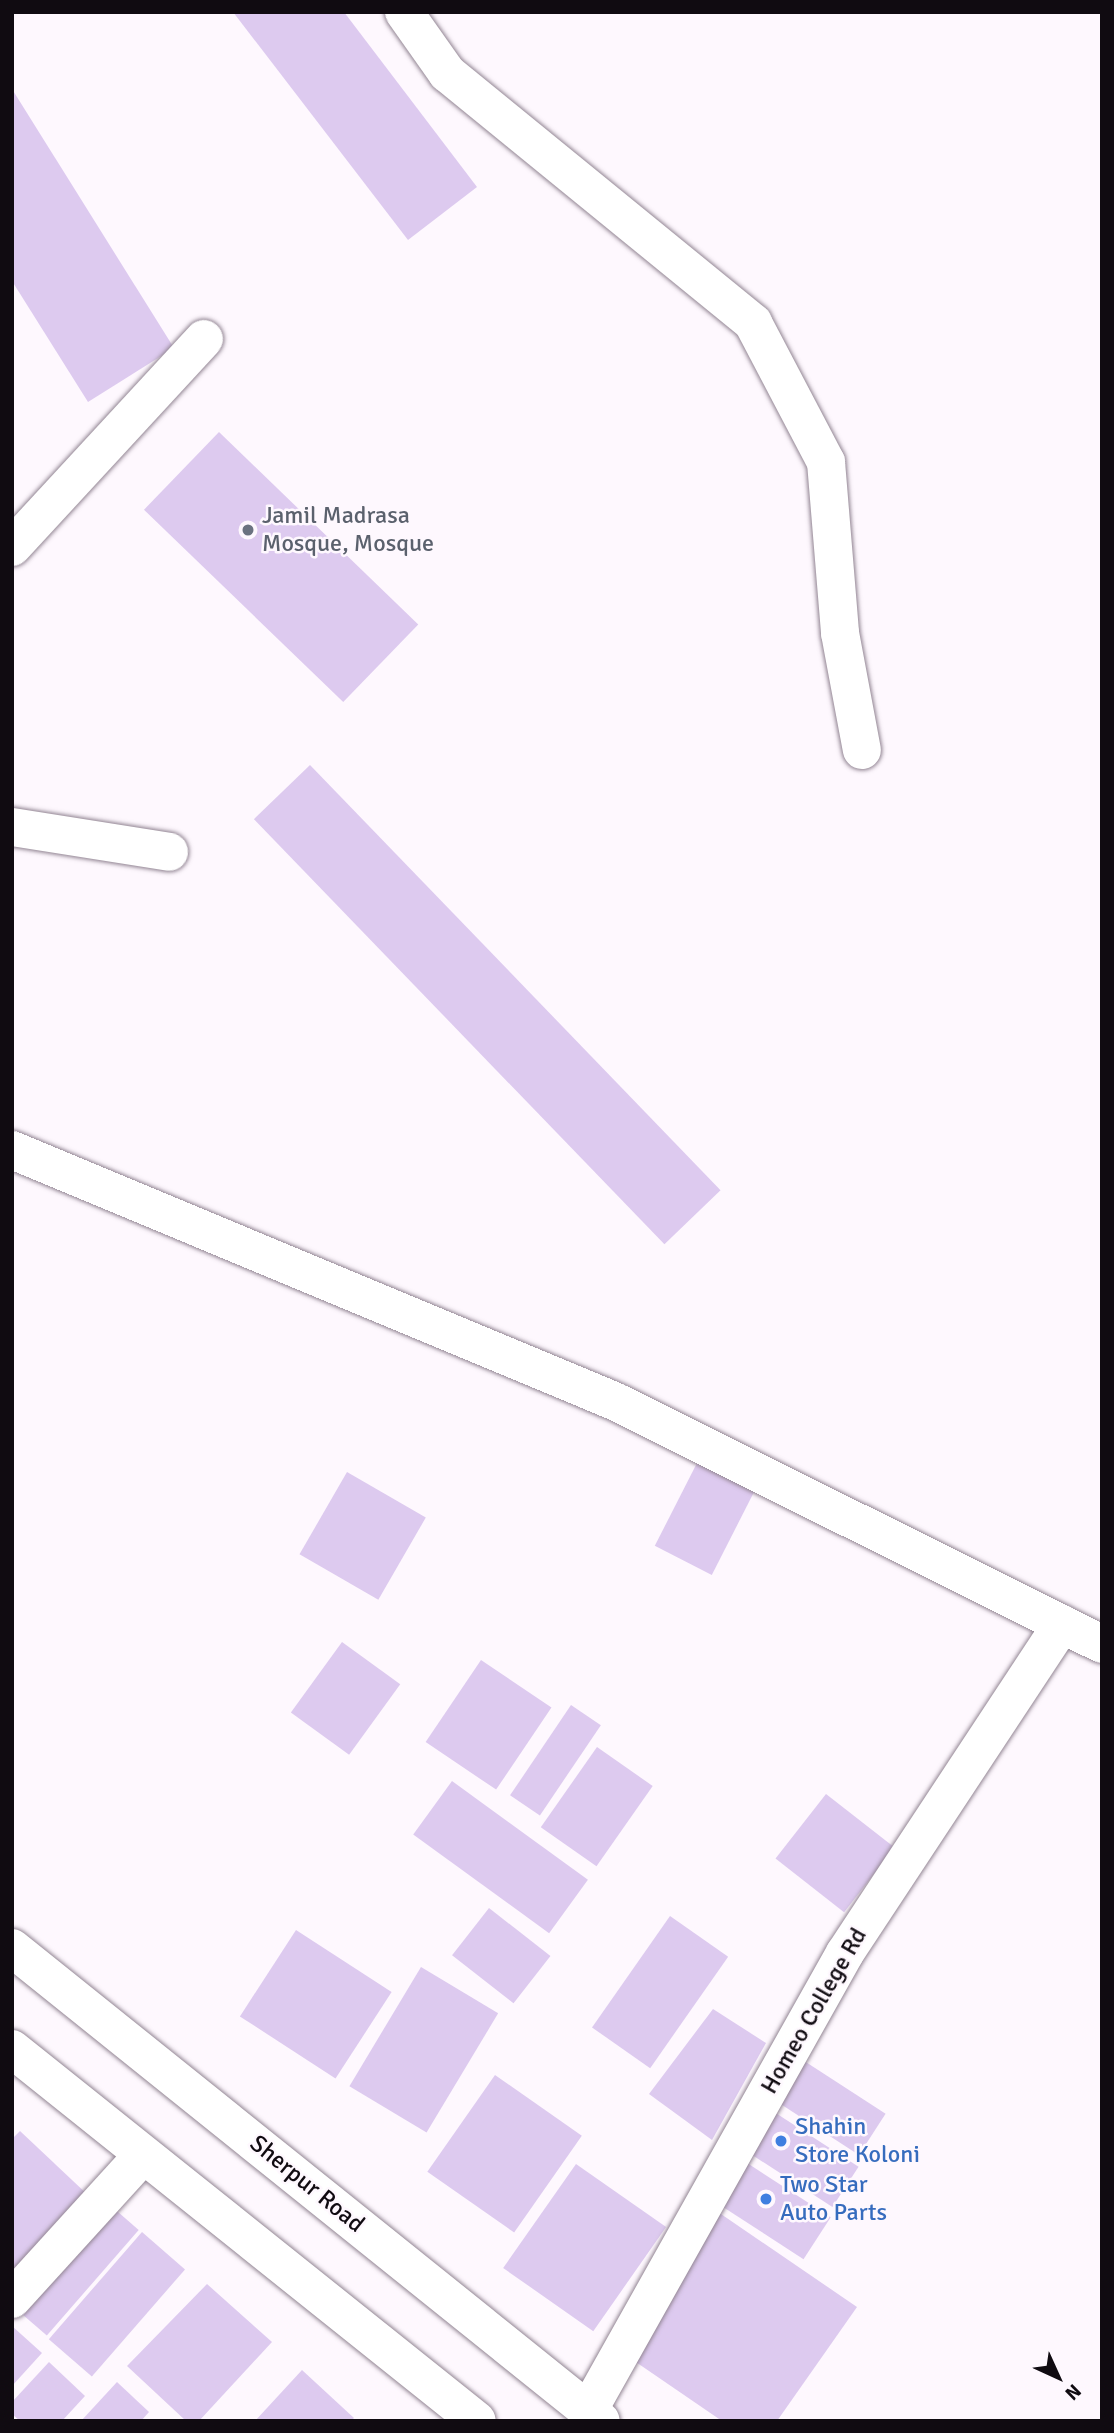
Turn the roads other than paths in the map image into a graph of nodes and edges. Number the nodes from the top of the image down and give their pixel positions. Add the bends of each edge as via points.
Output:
1 (404, 12) edge
2 (204, 339) dead end
3 (12, 547) edge
4 (862, 750) dead end
5 (12, 827) edge
6 (169, 852) dead end
7 (12, 1150) edge
8 (1062, 1624) junction
9 (1102, 1644) edge
10 (12, 1948) edge
11 (12, 2049) edge
12 (142, 2157) junction
13 (12, 2299) edge
14 (594, 2416) edge
15 (477, 2421) edge

1 - 4 main road via 447,73 753,323 826,462 840,633
2 - 3 main road
5 - 6 main road
7 - 8 main road via 614,1401
8 - 9 main road
8 - 14 main road, Homeo College Rd via 845,1953
10 - 14 main road, Sherpur Road
11 - 12 main road
12 - 13 main road
12 - 15 main road

